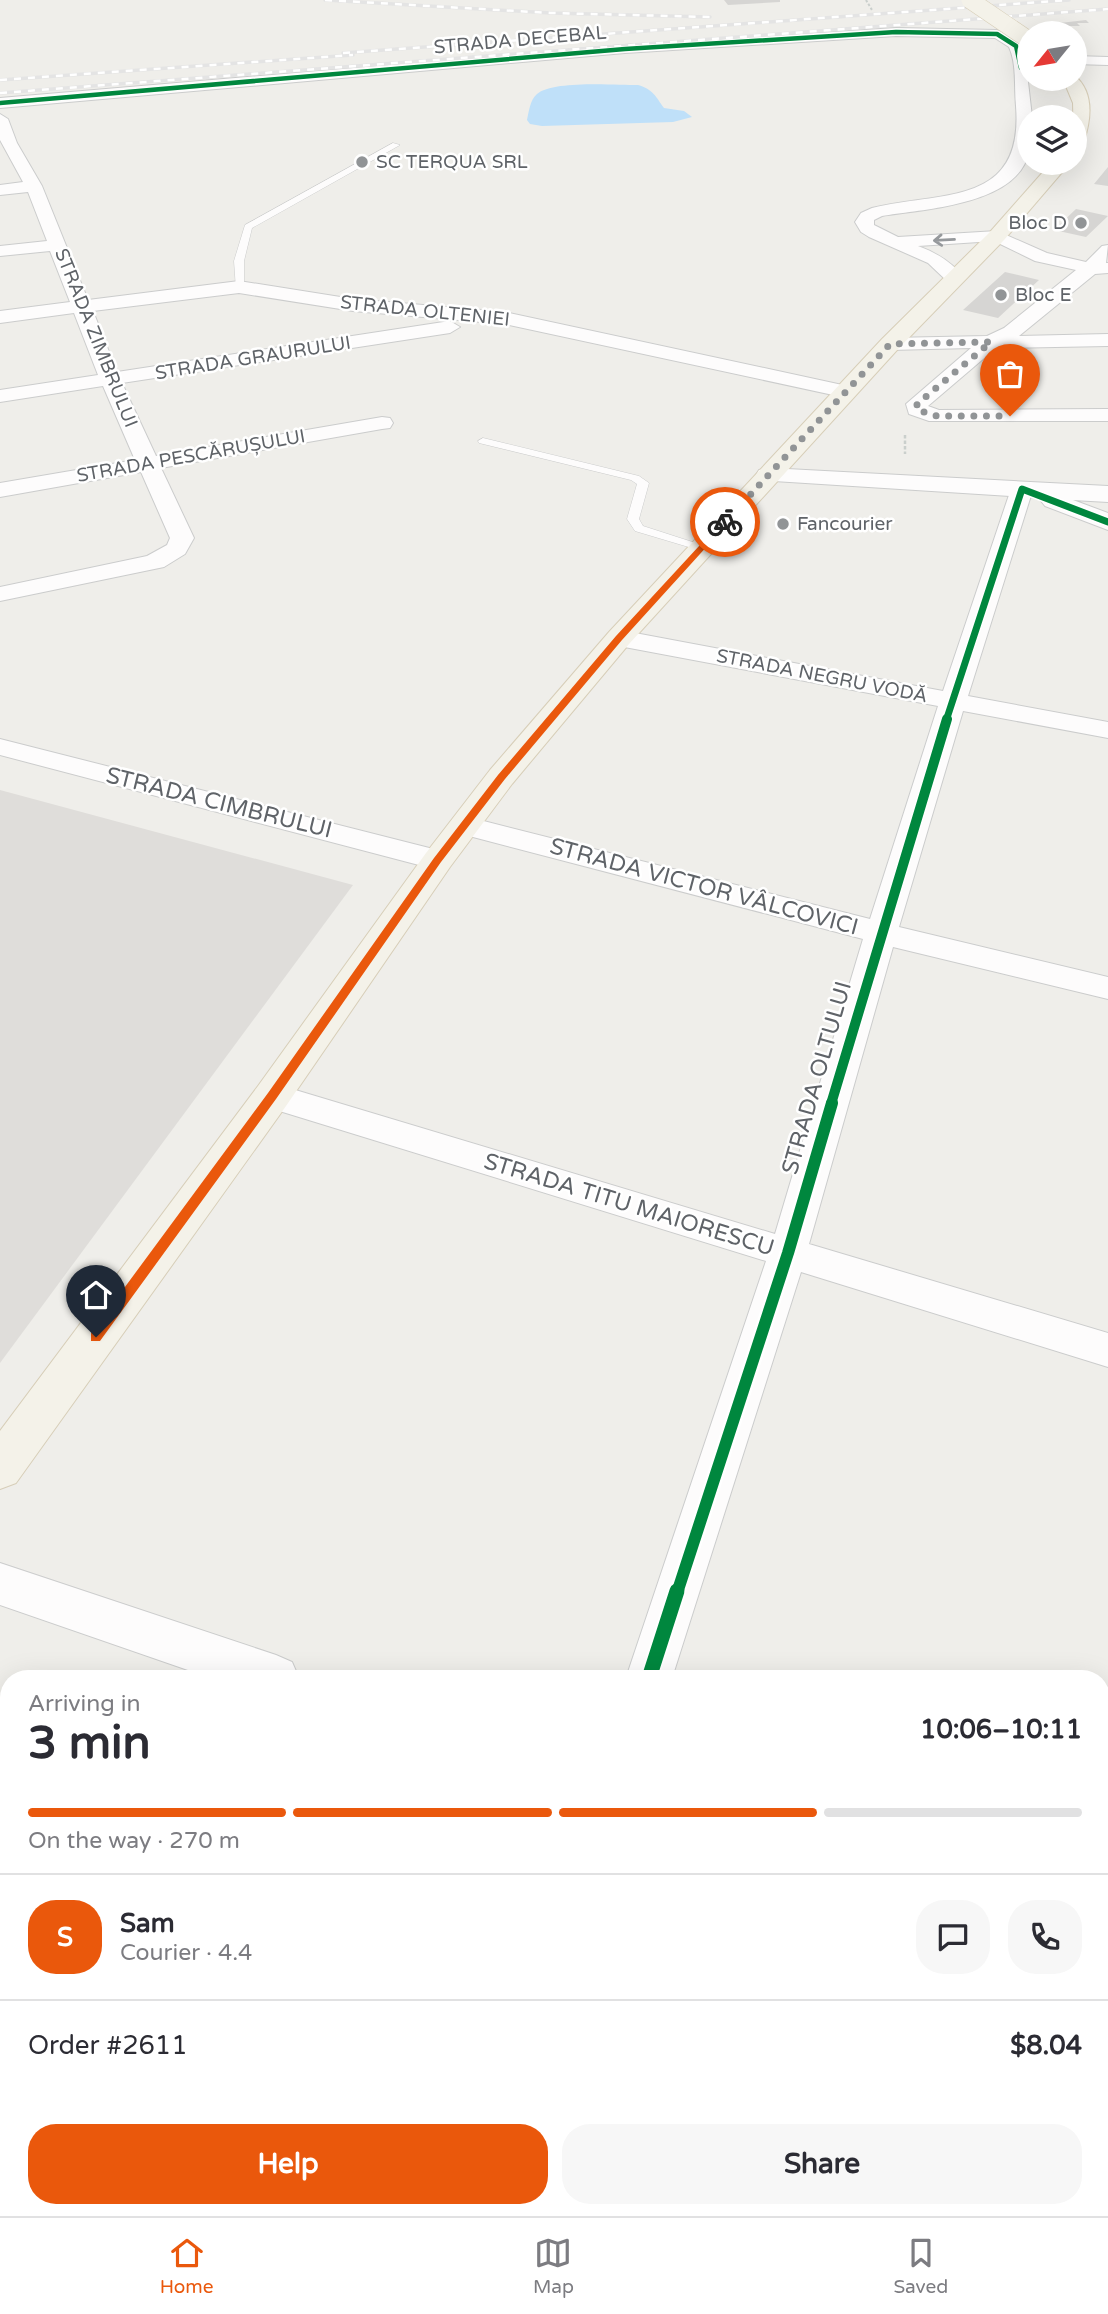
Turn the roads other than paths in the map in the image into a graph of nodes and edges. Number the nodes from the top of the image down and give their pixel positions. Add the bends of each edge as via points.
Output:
1 (970, 0) edge
2 (1017, 32) edge
3 (1017, 46) edge
4 (1087, 60) edge
5 (1108, 61) edge
6 (1025, 91) edge
7 (0, 103) edge
8 (0, 119) edge
9 (4, 144) edge
10 (396, 145) dead end
11 (1050, 175) edge
12 (34, 186) junction
13 (0, 190) edge
14 (997, 236) junction
15 (891, 241) junction
16 (58, 245) junction
17 (1108, 250) edge
18 (0, 251) edge
19 (1041, 257) junction
20 (973, 259) junction
21 (1099, 268) edge
22 (955, 278) junction
23 (239, 287) junction
24 (82, 307) junction
25 (0, 317) edge
26 (505, 318) junction
27 (1108, 340) edge
28 (991, 342) junction
29 (890, 344) junction
30 (110, 380) junction
31 (847, 392) junction
32 (0, 396) edge
33 (1108, 415) edge
34 (382, 423) dead end
35 (483, 442) dead end
36 (148, 463) junction
37 (768, 475) junction
38 (1022, 489) junction
39 (0, 490) edge
40 (1108, 494) edge
41 (1108, 522) edge
42 (702, 547) junction
43 (0, 594) edge
44 (619, 638) junction
45 (953, 700) junction
46 (1108, 730) edge
47 (0, 747) edge
48 (464, 825) junction
49 (438, 860) junction
50 (881, 933) junction
51 (1108, 988) edge
52 (272, 1096) junction
53 (788, 1253) junction
54 (1108, 1350) edge
55 (0, 1468) edge
56 (0, 1584) edge
57 (253, 1670) edge
58 (652, 1670) edge

1 - 2 main road, bridge
3 - 7 street, STRADA DECEBAL via 997,34 896,32 573,52
4 - 5 street
6 - 15 street, STRADA DECEBAL via 1023,150 1005,177 980,193 867,216 867,228
8 - 9 street, STRADA ZIMBRULUI
9 - 12 street, STRADA ZIMBRULUI
10 - 23 lane via 248,226 239,261
11 - 14 main road
12 - 13 street
12 - 16 street, STRADA ZIMBRULUI
14 -> 15 street
14 - 19 street
14 - 20 main road
15 - 22 street, STRADA DECEBAL via 934,259
16 - 18 street
16 - 24 street, STRADA ZIMBRULUI
17 - 21 street
19 - 20 street
19 - 21 street
20 - 22 main road
21 - 28 street
22 - 29 main road
23 - 24 street, STRADA OLTENIEI
23 - 26 street, STRADA OLTENIEI via 353,305
24 - 25 street, STRADA OLTENIEI
24 - 30 street, STRADA ZIMBRULUI
26 - 30 street, STRADA GRAURULUI
26 - 31 street, STRADA OLTENIEI
27 - 28 street
28 - 29 street
28 - 33 street via 917,404 917,410 937,416
29 - 31 main road
30 - 32 street, STRADA GRAURULUI
30 - 36 street, STRADA ZIMBRULUI
31 - 37 main road
34 - 36 street, STRADA PESCĂRUȘULUI
35 - 42 lane via 635,478 643,483 633,519 639,528
36 - 39 street, STRADA PESCĂRUȘULUI
36 - 43 street, STRADA ZIMBRULUI via 182,538 177,549 140,566
37 - 38 street
37 - 42 main road
38 - 40 street
38 - 41 street
38 - 45 street, STRADA OLTULUI
42 - 44 main road
44 - 45 street, STRADA NEGRU VODĂ
44 - 48 main road
45 - 46 street, STRADA NEGRU VODĂ
45 - 50 street, STRADA OLTULUI
47 - 49 street, STRADA CIMBRULUI
48 - 49 main road
48 - 50 street, STRADA VICTOR VÂLCOVICI
49 - 52 main road
50 - 51 street, STRADA VICTOR VÂLCOVICI
50 - 53 street, STRADA OLTULUI
52 - 53 street, STRADA TITU MAIORESCU
52 - 55 main road
53 - 54 street, STRADA TITU MAIORESCU
53 - 58 street, STRADA OLTULUI
56 - 57 street

